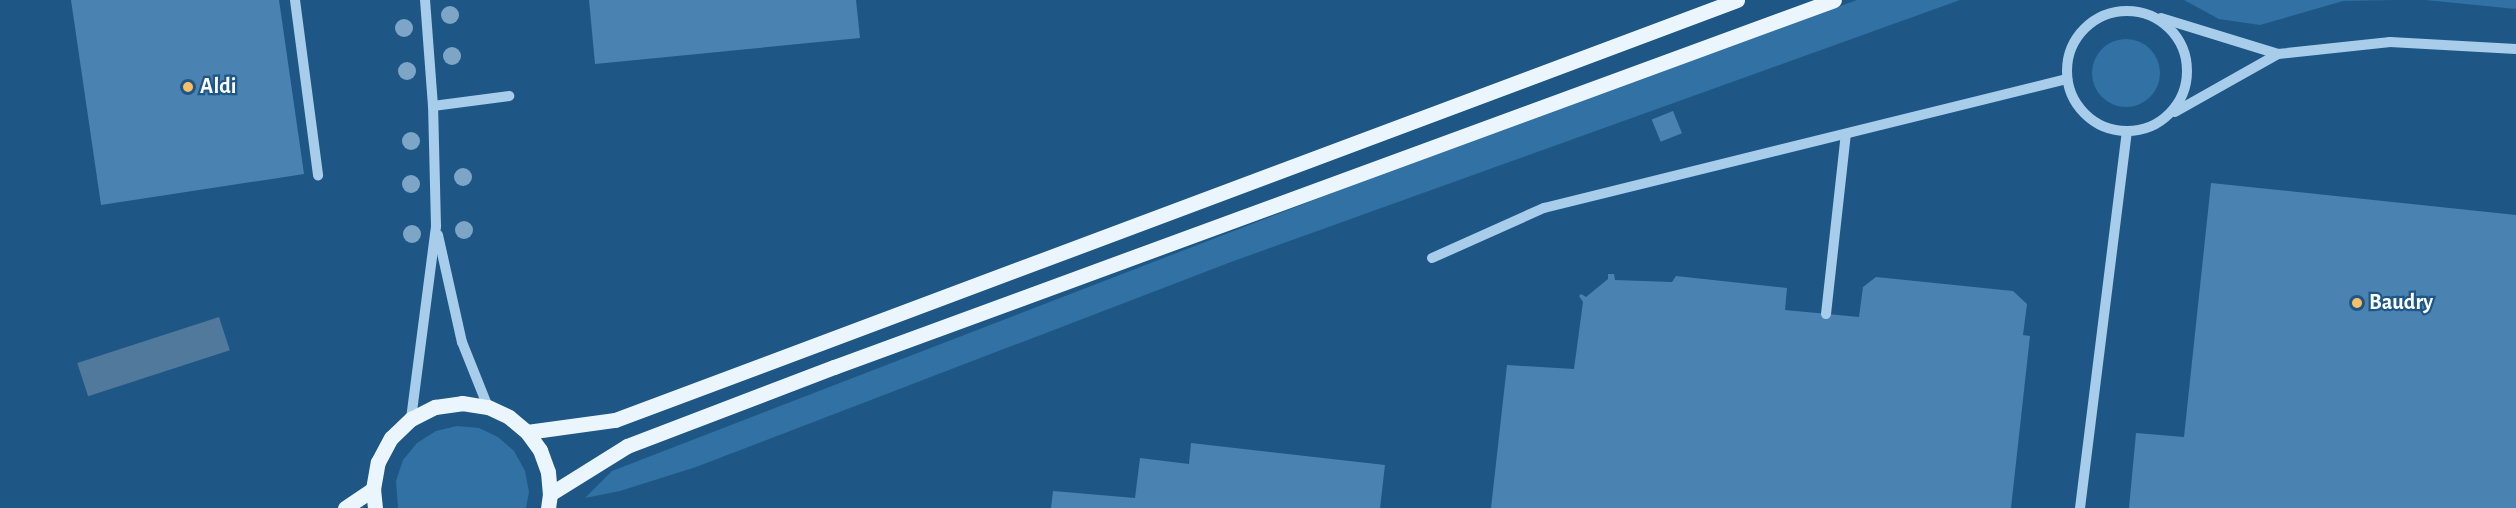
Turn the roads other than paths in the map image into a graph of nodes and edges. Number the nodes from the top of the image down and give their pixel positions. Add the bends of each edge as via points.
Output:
1 (295, 0) edge
2 (425, 0) edge
3 (1737, 0) edge
4 (1834, 0) edge
5 (2145, 13) junction
6 (2516, 49) edge
7 (2278, 54) junction
8 (2067, 78) junction
9 (509, 96) dead end
10 (433, 106) junction
11 (2169, 115) junction
12 (2127, 132) junction
13 (1846, 134) junction
14 (318, 175) dead end
15 (436, 226) junction
16 (1432, 258) dead end
17 (1826, 314) dead end
18 (488, 407) junction
19 (411, 419) junction
20 (527, 432) junction
21 (373, 489) junction
22 (549, 501) edge
23 (345, 508) edge
24 (375, 508) edge
25 (2080, 508) edge

1 - 14 street
2 - 10 street
3 - 20 main road via 615,420
4 - 22 main road via 670,429 627,446
5 - 7 street
5 - 8 street via 2125,10 2088,24 2068,58
5 - 11 street via 2174,33 2184,49 2186,84
6 - 7 street via 2390,42
7 - 11 street
8 - 12 street via 2072,95 2088,116 2110,129
8 - 13 street
9 - 10 street
10 - 15 street
11 - 12 street via 2157,124
12 - 25 street
13 - 16 street via 1544,208
13 - 17 street
15 - 18 street via 462,342
15 - 19 street
18 - 19 main road via 453,404 435,407
18 - 20 main road
19 - 21 main road via 391,438 378,462
20 - 22 main road via 540,450 548,472
21 - 23 main road
21 - 24 main road

